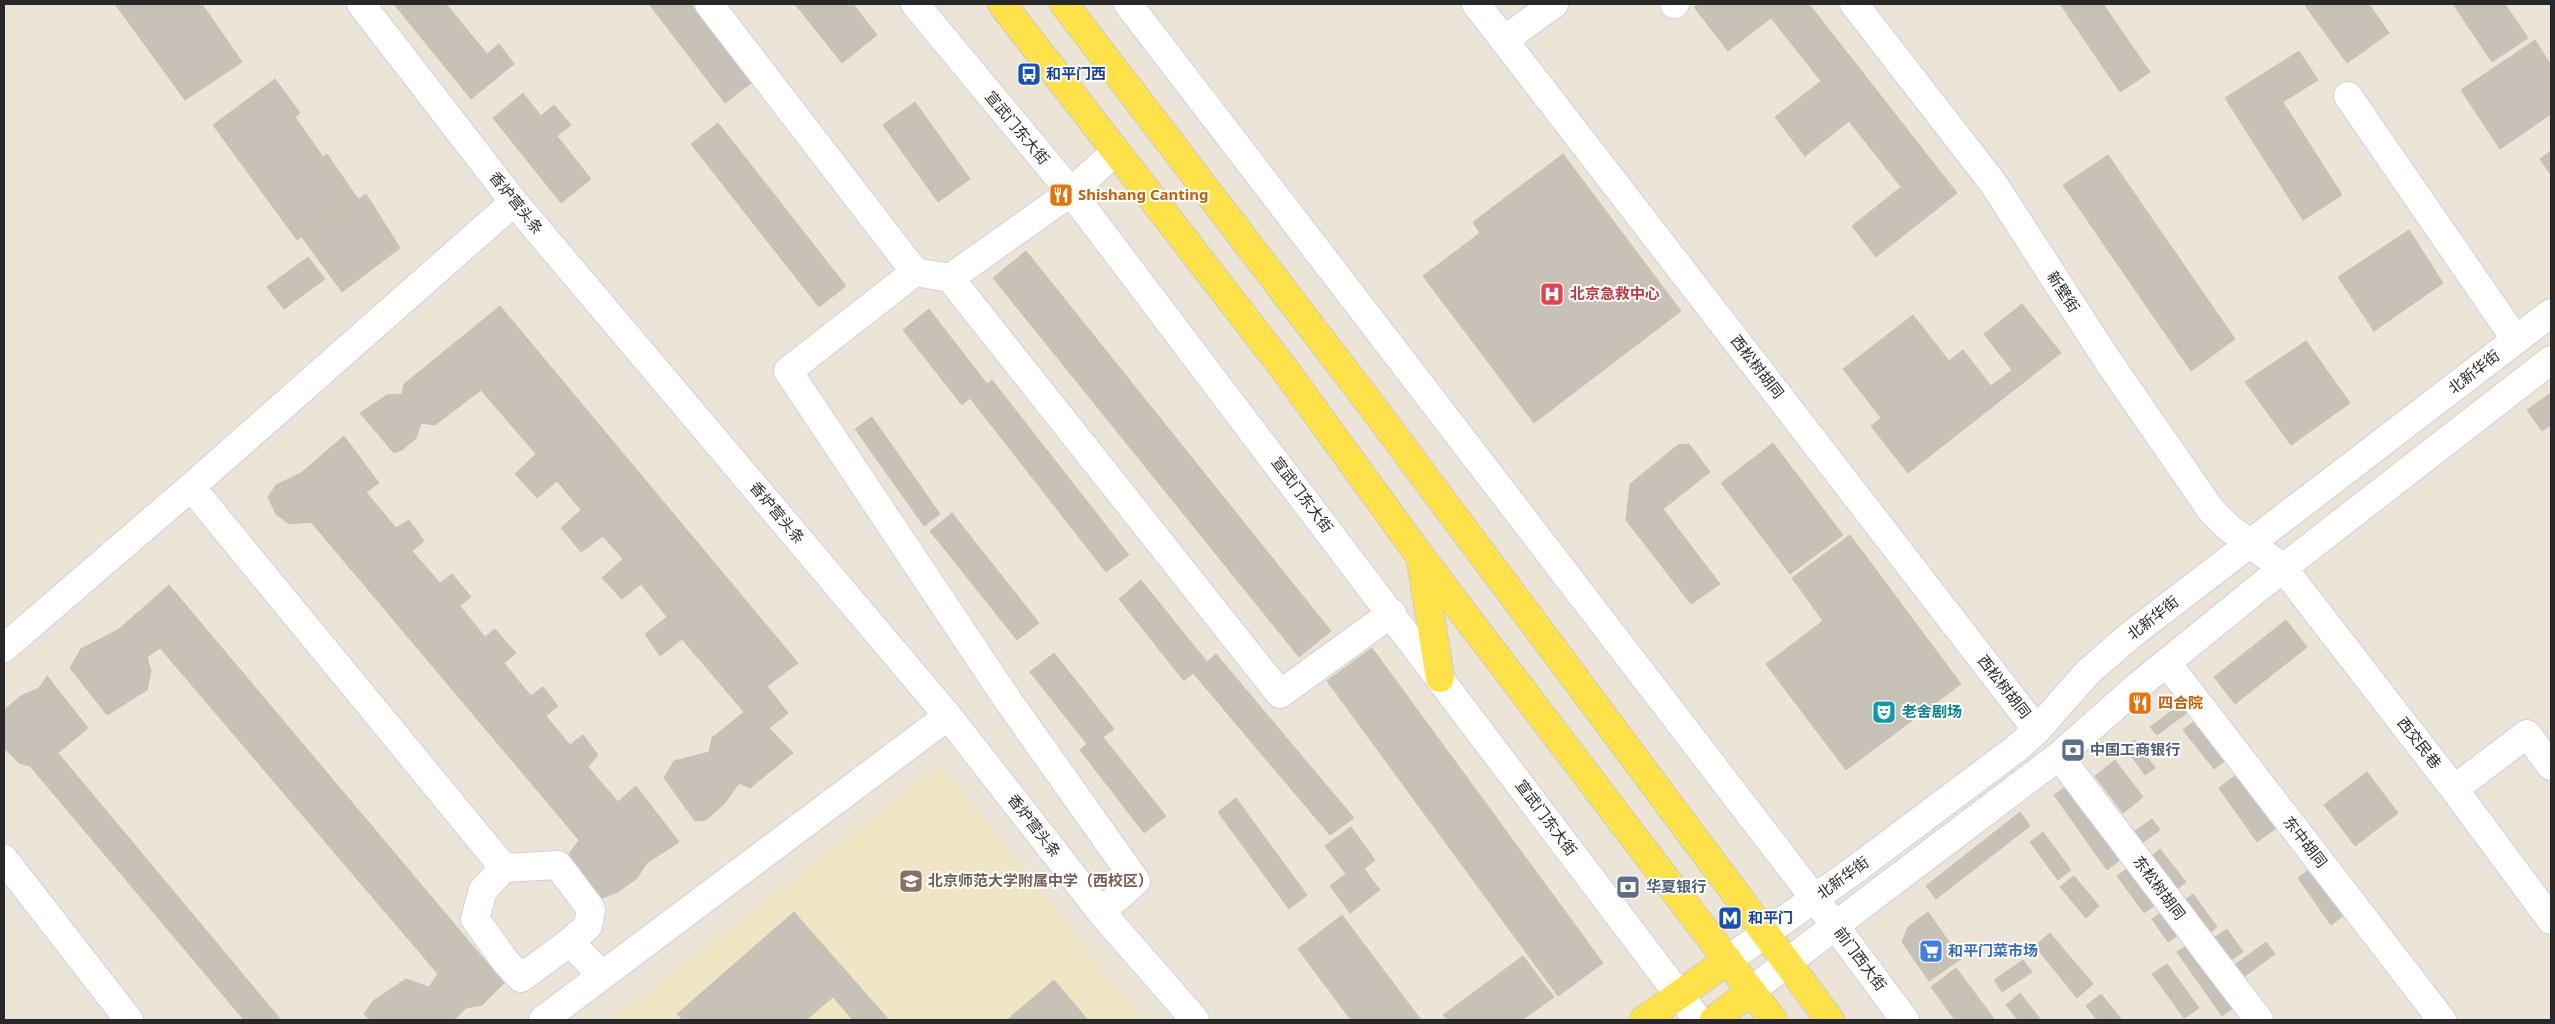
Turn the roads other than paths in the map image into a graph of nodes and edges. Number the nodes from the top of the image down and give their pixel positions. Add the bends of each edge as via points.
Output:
1 (361, 4) edge
2 (709, 4) edge
3 (915, 4) edge
4 (1002, 4) edge
5 (1064, 4) edge
6 (1128, 4) edge
7 (1476, 4) edge
8 (1554, 4) edge
9 (1854, 4) edge
10 (1504, 40) junction
11 (2348, 96) dead end
12 (1115, 152) junction
13 (1071, 192) junction
14 (514, 202) junction
15 (915, 272) junction
16 (950, 278) junction
17 (2551, 313) edge
18 (2516, 340) junction
19 (2551, 360) edge
20 (191, 487) junction
21 (2251, 543) junction
22 (1420, 556) junction
23 (2283, 568) junction
24 (1392, 613) junction
25 (4, 648) edge
26 (2167, 663) junction
27 (1440, 678) junction
28 (948, 716) junction
29 (2037, 730) junction
30 (2059, 756) junction
31 (2551, 766) edge
32 (2454, 789) junction
33 (504, 868) junction
34 (9, 876) edge
35 (1815, 899) junction
36 (1100, 912) junction
37 (2551, 920) edge
38 (1835, 926) junction
39 (1765, 934) junction
40 (570, 942) junction
41 (1728, 960) junction
42 (1786, 964) junction
43 (602, 975) junction
44 (1751, 991) junction
45 (1679, 994) junction
46 (129, 1020) edge
47 (543, 1020) edge
48 (1195, 1020) edge
49 (1644, 1020) edge
50 (1698, 1020) edge
51 (1714, 1020) edge
52 (1773, 1020) edge
53 (1830, 1020) edge
54 (1905, 1020) edge
55 (2259, 1020) edge
56 (2442, 1020) edge

1 - 14 street, 香炉营头条
2 - 15 street
3 - 13 street, 宣武门东大街
4 - 12 main road
5 - 39 main road via 1371,405
6 - 35 street
7 - 10 street, 西松树胡同
8 - 10 street
9 - 21 street, 新壁街 via 1993,183 2108,361 2211,510
10 - 29 street, 西松树胡同
11 - 18 street
12 - 13 street
12 - 22 main road via 1284,370
13 - 16 street
13 - 24 street, 宣武门东大街
14 - 20 street
14 - 28 street, 香炉营头条
15 - 16 street
15 - 36 street via 788,372 1007,699 1136,881
16 - 24 street via 1280,694
17 - 18 street, 北新华街
18 - 21 street, 北新华街
19 - 23 street
20 - 25 street
20 - 33 street
21 - 23 street, 新壁街
21 - 29 street, 北新华街 via 2088,672
22 - 27 main road
22 - 41 main road
23 - 26 street
23 - 32 street, 西交民巷
24 - 27 street, 宣武门东大街
26 - 30 street
26 - 56 street, 东中胡同
27 - 45 street, 宣武门东大街
28 - 36 street, 香炉营头条
28 - 43 street
29 - 35 street, 北新华街
30 - 38 street
30 - 55 street, 东松树胡同
31 - 32 street via 2528,734
32 - 37 street, 西交民巷
33 - 40 street via 558,866 591,909 588,926
33 - 40 street via 483,890 475,920 506,962 521,978
34 - 46 street
35 - 38 street, 前门西大街
35 - 39 street, 北新华街
36 - 48 street, 香炉营头条
38 - 42 street
38 - 54 street, 前门西大街
39 - 41 street, 北新华街
39 - 42 main road
40 - 43 street
41 - 44 main road
41 - 45 main road
42 - 44 street
42 - 53 main road
43 - 47 street
44 - 51 main road
44 - 52 main road
45 - 49 main road
45 - 50 street, 宣武门东大街

